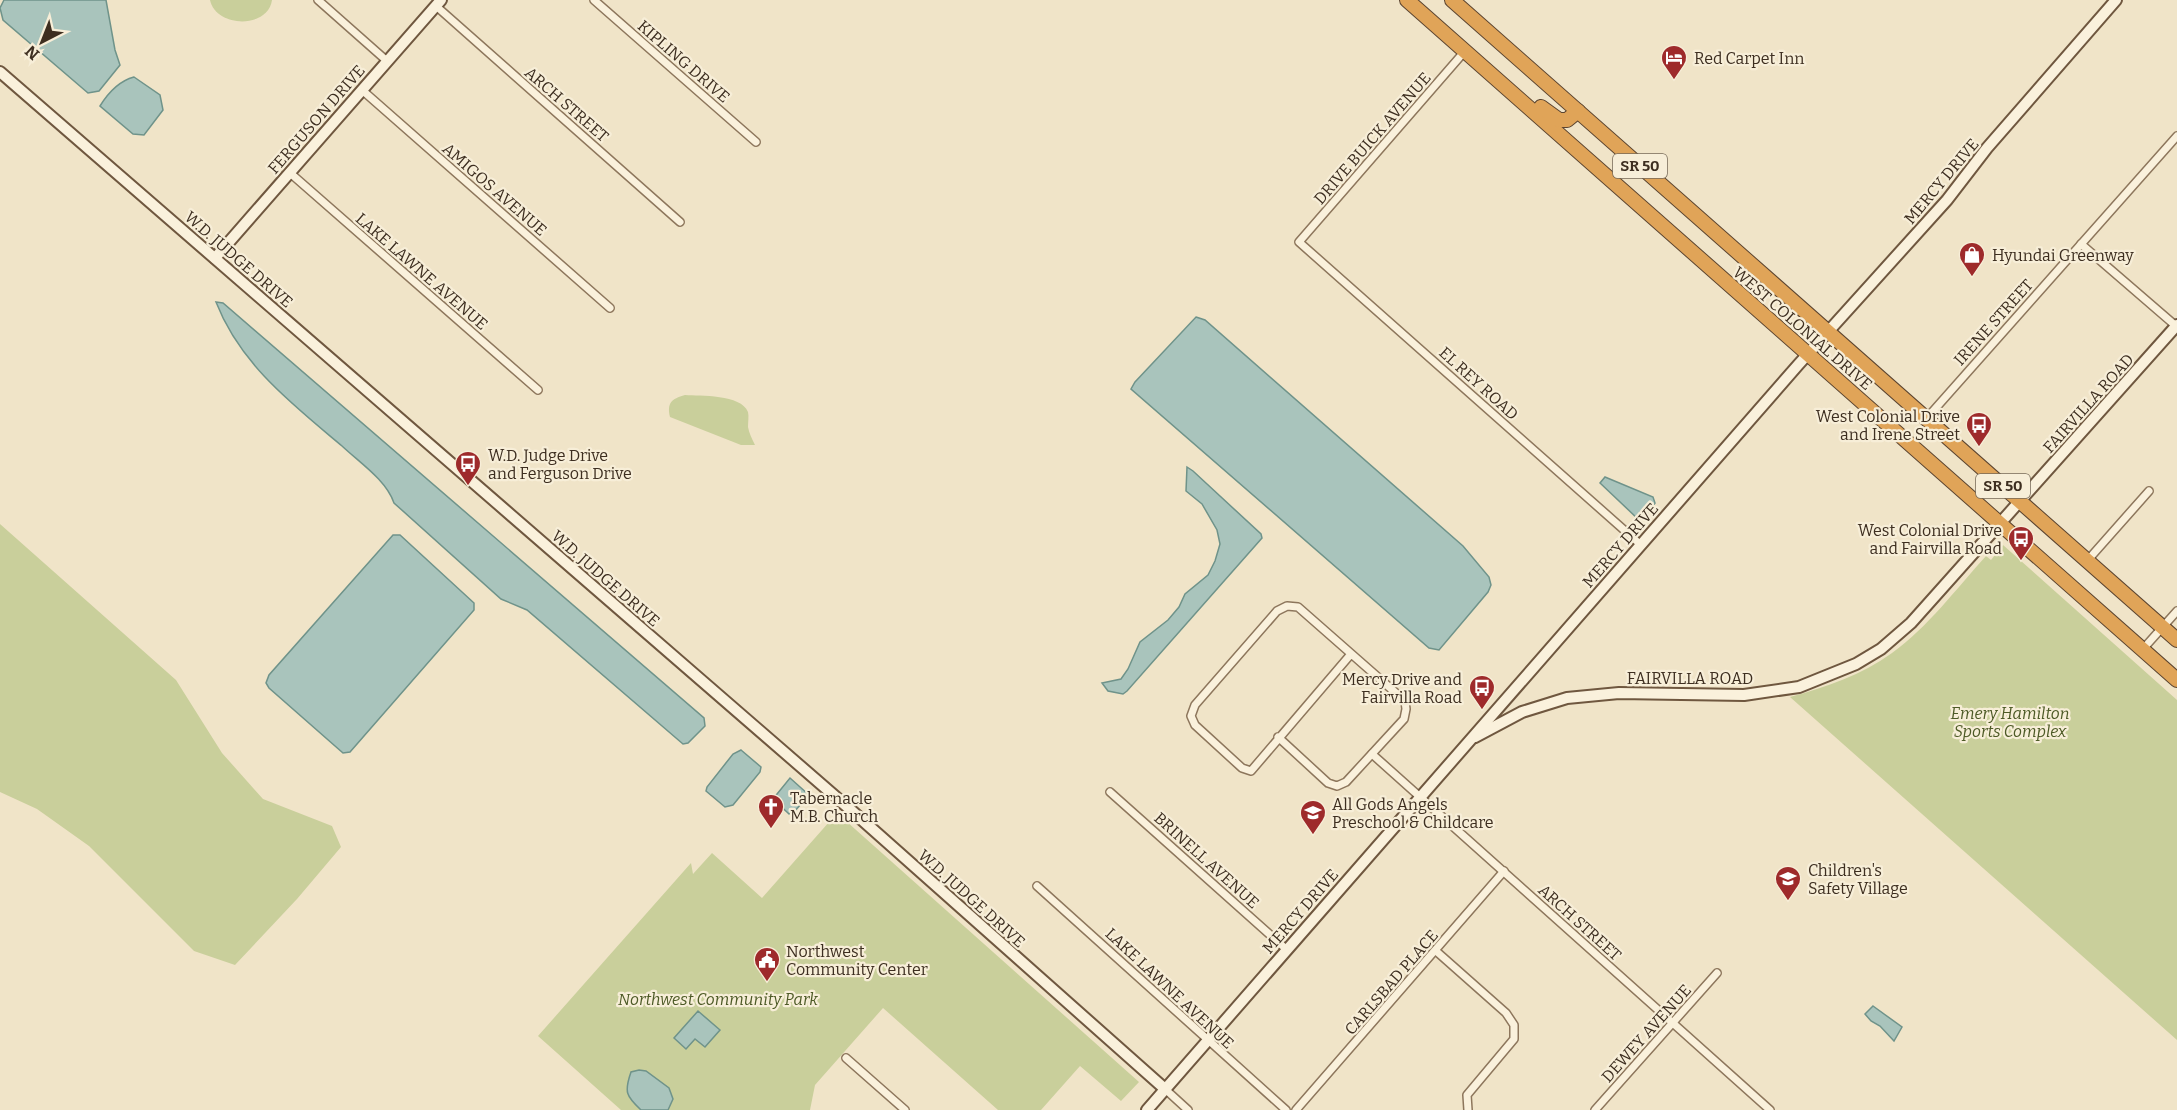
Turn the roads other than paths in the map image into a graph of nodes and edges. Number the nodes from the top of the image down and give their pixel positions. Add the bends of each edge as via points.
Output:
1 (318, 0) edge
2 (594, 0) edge
3 (1407, 0) edge
4 (1452, 0) edge
5 (2116, 0) edge
6 (438, 3) edge
7 (1465, 51) junction
8 (387, 61) junction
9 (1484, 68) junction
10 (0, 72) edge
11 (362, 90) junction
12 (1578, 111) junction
13 (2177, 136) edge
14 (756, 142) dead end
15 (289, 172) junction
16 (680, 222) dead end
17 (1299, 242) joint
18 (2081, 244) junction
19 (215, 258) junction
20 (610, 308) dead end
21 (2176, 326) edge
22 (1828, 332) junction
23 (1808, 354) junction
24 (538, 390) dead end
25 (1926, 419) junction
26 (2149, 491) dead end
27 (2020, 502) junction
28 (2001, 524) junction
29 (1641, 545) junction
30 (2087, 561) junction
31 (2177, 611) edge
32 (2162, 627) junction
33 (2177, 640) edge
34 (2143, 649) junction
35 (1351, 654) junction
36 (2177, 680) edge
37 (1503, 702) junction
38 (1522, 712) junction
39 (1278, 737) junction
40 (1470, 740) junction
41 (1372, 754) junction
42 (1110, 792) dead end
43 (1420, 797) junction
44 (1504, 871) junction
45 (1037, 886) dead end
46 (1286, 949) junction
47 (1436, 951) junction
48 (1717, 973) dead end
49 (1672, 1023) junction
50 (1208, 1041) junction
51 (846, 1058) dead end
52 (1165, 1089) junction
53 (905, 1110) edge
54 (1147, 1110) edge
55 (1188, 1110) edge
56 (1286, 1110) edge
57 (1296, 1110) edge
58 (1468, 1110) edge
59 (1595, 1110) edge
60 (1770, 1110) edge

1 - 8 street
2 - 14 street, KIPLING DRIVE
3 - 7 highway, WEST COLONIAL DRIVE / SR 50
4 - 12 highway, WEST COLONIAL DRIVE / SR 50
5 - 22 street, MERCY DRIVE via 1987,148 1947,200
6 - 8 street, FERGUSON DRIVE
6 - 16 street, ARCH STREET
7 - 9 highway, WEST COLONIAL DRIVE / SR 50
7 - 17 street, DRIVE BUICK AVENUE
8 - 11 street, FERGUSON DRIVE
9 - 12 highway via 1498,70 1559,120 1567,120
9 - 23 highway, WEST COLONIAL DRIVE / SR 50
10 - 19 street, W.D. JUDGE DRIVE
11 - 15 street, FERGUSON DRIVE
11 - 20 street, AMIGOS AVENUE
12 - 22 highway, WEST COLONIAL DRIVE / SR 50
13 - 18 street, IRENE STREET
15 - 19 street, FERGUSON DRIVE
15 - 24 street, LAKE LAWNE AVENUE
17 - 29 street, EL REY ROAD
18 - 21 street
18 - 25 street, IRENE STREET
19 - 52 street, W.D. JUDGE DRIVE via 852,811
21 - 27 street, FAIRVILLA ROAD
22 - 23 street, MERCY DRIVE
22 - 25 highway, WEST COLONIAL DRIVE / SR 50
23 - 28 highway, WEST COLONIAL DRIVE / SR 50
23 - 29 street, MERCY DRIVE
25 - 27 highway, WEST COLONIAL DRIVE / SR 50
26 - 30 street
27 - 28 street, FAIRVILLA ROAD
27 - 30 highway, WEST COLONIAL DRIVE / SR 50
28 - 34 highway, WEST COLONIAL DRIVE / SR 50
28 - 38 street, FAIRVILLA ROAD via 1911,624 1881,649 1832,675 1799,687 1754,693 1619,693 1567,698
29 - 37 street, MERCY DRIVE
30 - 32 highway, WEST COLONIAL DRIVE / SR 50
31 - 32 street
32 - 33 highway, WEST COLONIAL DRIVE / SR 50
32 - 34 street
34 - 36 highway, WEST COLONIAL DRIVE / SR 50
35 - 39 street
35 - 39 street via 1298,607 1287,606 1277,611 1196,705 1191,716 1195,725 1242,768 1251,771
35 - 41 street via 1405,701 1404,719
37 - 38 street
37 - 40 street, MERCY DRIVE
38 - 40 street, FAIRVILLA ROAD
39 - 41 street via 1328,783 1337,786 1346,782
40 - 43 street, MERCY DRIVE
41 - 43 street, ARCH STREET
42 - 46 street, BRINELL AVENUE
43 - 44 street, ARCH STREET
43 - 46 street, MERCY DRIVE
44 - 47 street, CARLSBAD PLACE
44 - 49 street, ARCH STREET
45 - 50 street, LAKE LAWNE AVENUE
46 - 50 street, MERCY DRIVE
47 - 57 street, CARLSBAD PLACE
47 - 58 street via 1506,1013 1514,1025 1514,1039 1470,1089
48 - 49 street, DEWEY AVENUE
49 - 59 street, DEWEY AVENUE
49 - 60 street, ARCH STREET
50 - 52 street, MERCY DRIVE
50 - 56 street, LAKE LAWNE AVENUE
51 - 53 street
52 - 54 street, MERCY DRIVE
52 - 55 street, W.D. JUDGE DRIVE

